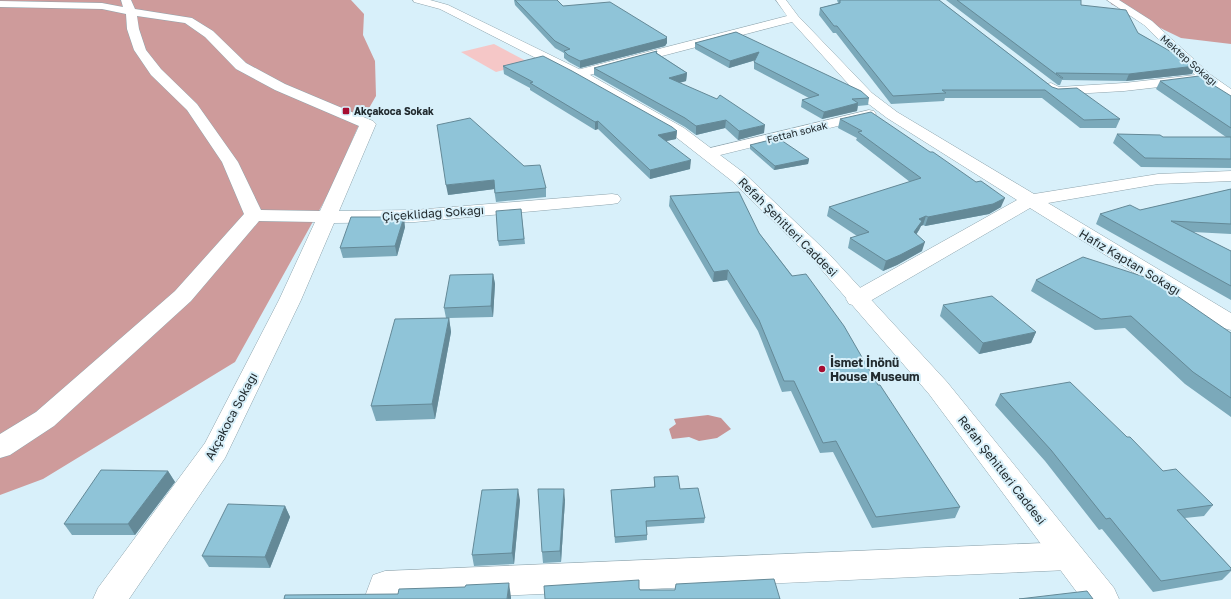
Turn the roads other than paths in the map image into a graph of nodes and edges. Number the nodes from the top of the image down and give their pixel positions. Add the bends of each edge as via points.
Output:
1 (418, 0) edge
2 (781, 0) edge
3 (1112, 0) edge
4 (0, 4) edge
5 (128, 6) edge
6 (1142, 6) dead end
7 (794, 18) junction
8 (1148, 24) junction
9 (578, 74) junction
10 (1206, 78) junction
11 (1043, 81) edge
12 (1231, 95) edge
13 (886, 110) junction
14 (708, 153) junction
15 (1231, 176) edge
16 (612, 199) dead end
17 (1030, 200) junction
18 (254, 215) junction
19 (326, 218) junction
20 (857, 299) junction
21 (1231, 323) edge
22 (0, 447) edge
23 (1068, 556) junction
24 (656, 587) edge
25 (383, 592) edge
26 (110, 599) edge
27 (1102, 599) edge

1 - 9 street, Refah Şehitleri Caddesi via 444,7
2 - 7 street, Hafız Kaptan Sokağı
3 - 8 street, Mektep Sokağı
4 - 5 street
5 - 18 street via 140,50 156,72 192,107 230,162
5 - 19 street, Akçakoca Sokağı via 188,20 209,34 242,66 280,87 368,124
6 - 8 street
7 - 9 street
7 - 13 street, Hafız Kaptan Sokağı via 867,96
8 - 10 street, Mektep Sokağı
9 - 14 street, Refah Şehitleri Caddesi via 678,131
10 - 11 street via 1055,91
10 - 12 street, Mektep Sokağı
13 - 14 street, Fettah sokak
13 - 17 street, Hafız Kaptan Sokağı
14 - 20 street, Refah Şehitleri Caddesi via 738,177 822,258
15 - 17 street via 1158,179
16 - 19 street, Çiçeklidağ Sokağı via 415,216
17 - 20 street
17 - 21 street, Hafız Kaptan Sokağı
18 - 19 street, Çiçeklidağ Sokağı
18 - 22 street via 182,296 45,419
19 - 26 street, Akçakoca Sokağı via 290,300 215,450
20 - 23 street, Refah Şehitleri Caddesi via 938,388
23 - 24 street
23 - 27 street, Refah Şehitleri Caddesi
24 - 25 street

